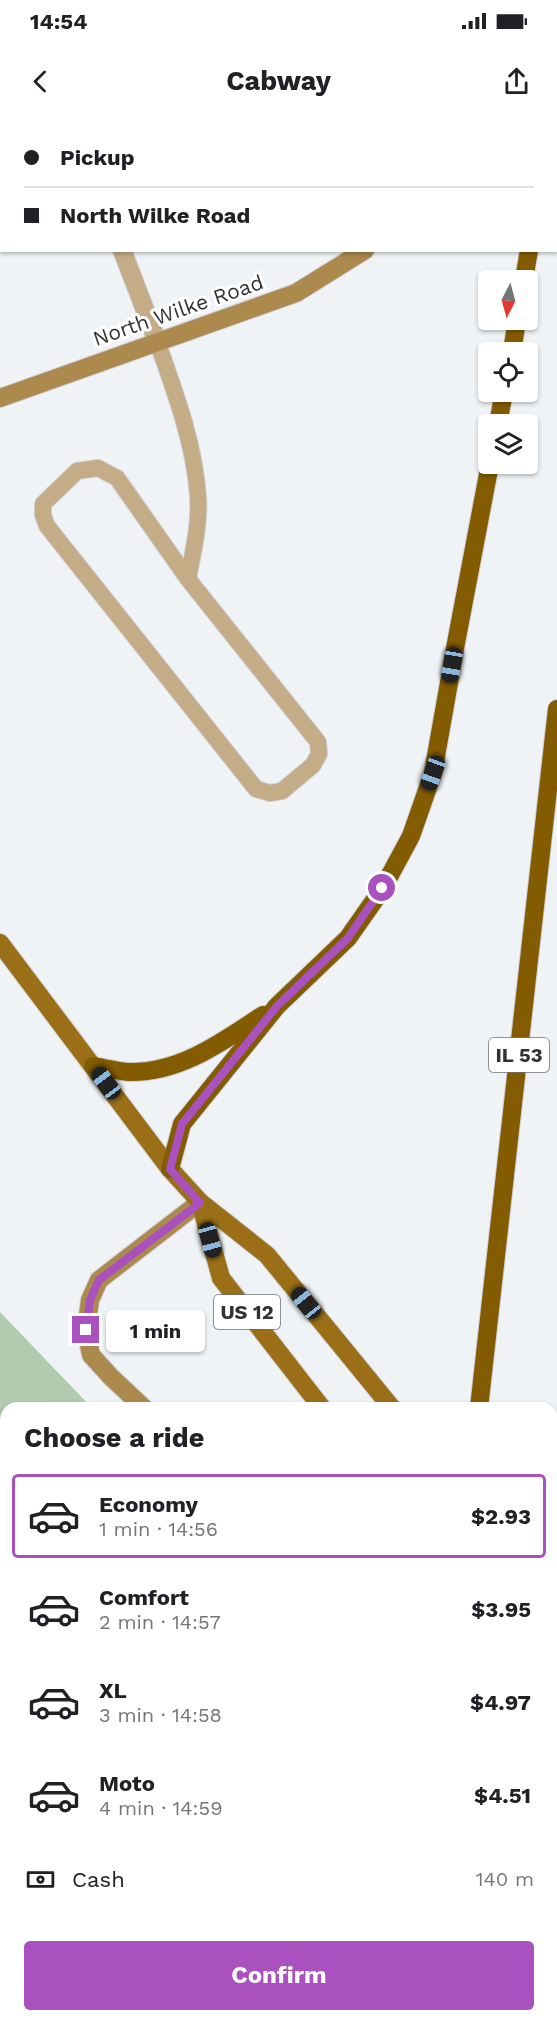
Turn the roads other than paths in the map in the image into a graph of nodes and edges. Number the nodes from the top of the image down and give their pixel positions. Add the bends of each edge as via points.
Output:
1 (123, 252) edge
2 (362, 252) edge
3 (529, 252) edge
4 (526, 270) edge
5 (157, 340) junction
6 (0, 398) edge
7 (488, 474) edge
8 (188, 579) junction
9 (557, 709) edge
10 (0, 943) edge
11 (277, 1006) junction
12 (93, 1066) junction
13 (170, 1169) junction
14 (200, 1203) junction
15 (138, 1402) edge
16 (317, 1402) edge
17 (387, 1402) edge
18 (480, 1402) edge

1 - 5 street
2 - 5 street, North Wilke Road via 296,293
3 - 4 highway
5 - 6 street, North Wilke Road
5 - 8 lane via 192,450 198,498
7 - 11 highway via 433,773 411,836 348,938
8 - 8 lane via 318,742 319,754 314,765 282,790 270,794 256,789 47,526 43,504 76,471 98,468 117,478
9 - 18 highway, IL 53
10 - 12 main road, US 12
11 - 12 highway via 206,1052 163,1070 129,1072
11 - 13 highway via 182,1124
12 - 13 main road, US 12
13 - 14 main road, US 12
14 - 15 street via 99,1280 90,1300 86,1330 91,1355
14 - 16 main road, US 12 via 221,1278
14 - 17 main road, US 12 via 267,1255

